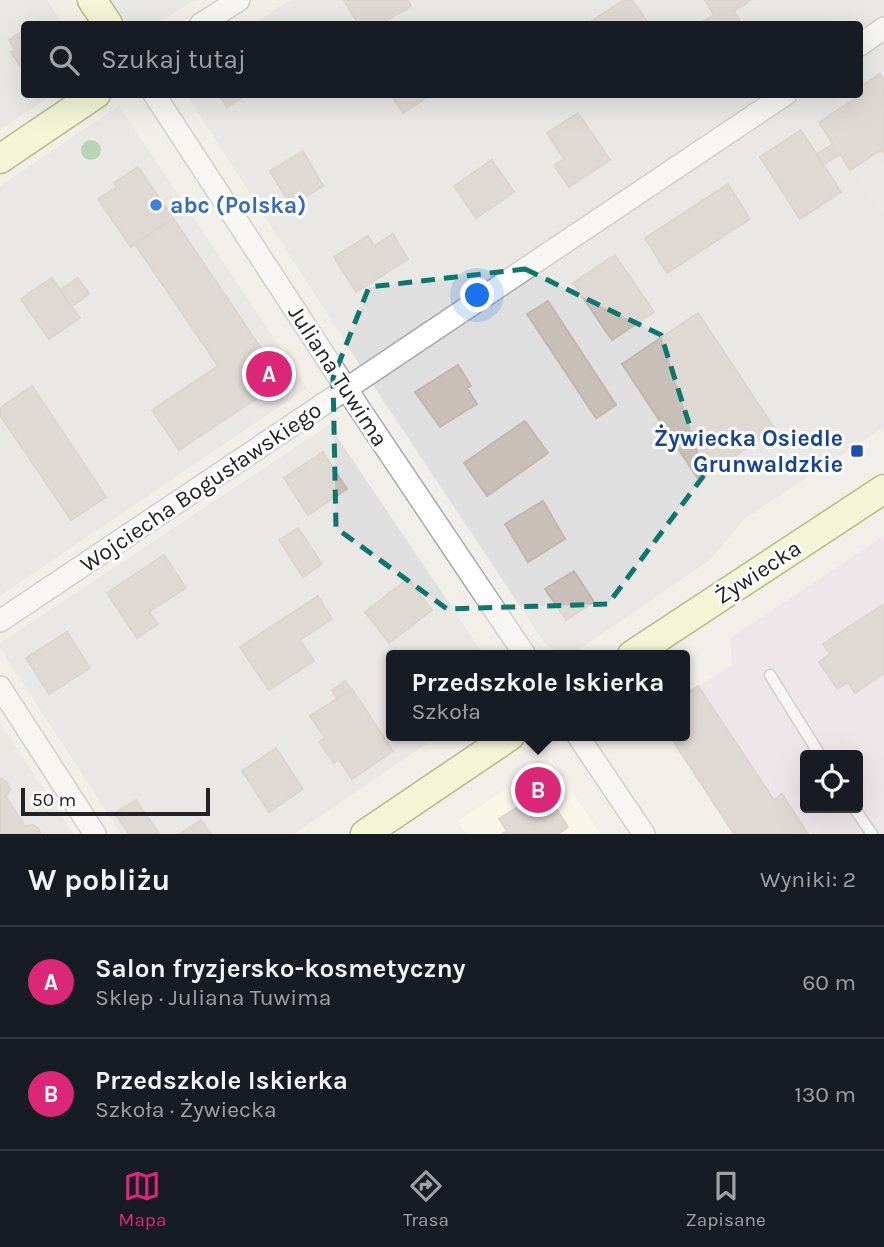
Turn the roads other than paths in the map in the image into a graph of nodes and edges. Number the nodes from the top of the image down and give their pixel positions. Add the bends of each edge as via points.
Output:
1 (92, 0) edge
2 (239, 0) edge
3 (106, 21) edge
4 (206, 21) edge
5 (884, 28) edge
6 (863, 42) edge
7 (90, 98) edge
8 (157, 98) edge
9 (780, 98) edge
10 (0, 159) edge
11 (347, 390) junction
12 (884, 489) edge
13 (0, 621) edge
14 (522, 650) edge
15 (640, 650) edge
16 (770, 675) dead end
17 (0, 687) edge
18 (503, 741) edge
19 (581, 741) edge
20 (817, 750) edge
21 (857, 813) edge
22 (95, 834) edge
23 (365, 834) edge
24 (644, 834) edge
25 (872, 834) edge

1 - 3 main road
2 - 4 street
5 - 6 street
7 - 10 main road
8 - 11 street, Juliana Tuwima
9 - 11 street, Wojciecha Bogusławskiego
11 - 13 street, Wojciecha Bogusławskiego
11 - 14 street, Juliana Tuwima
12 - 15 main road, Żywiecka
16 - 20 lane
17 - 22 street
18 - 23 main road
19 - 24 street
21 - 25 lane

